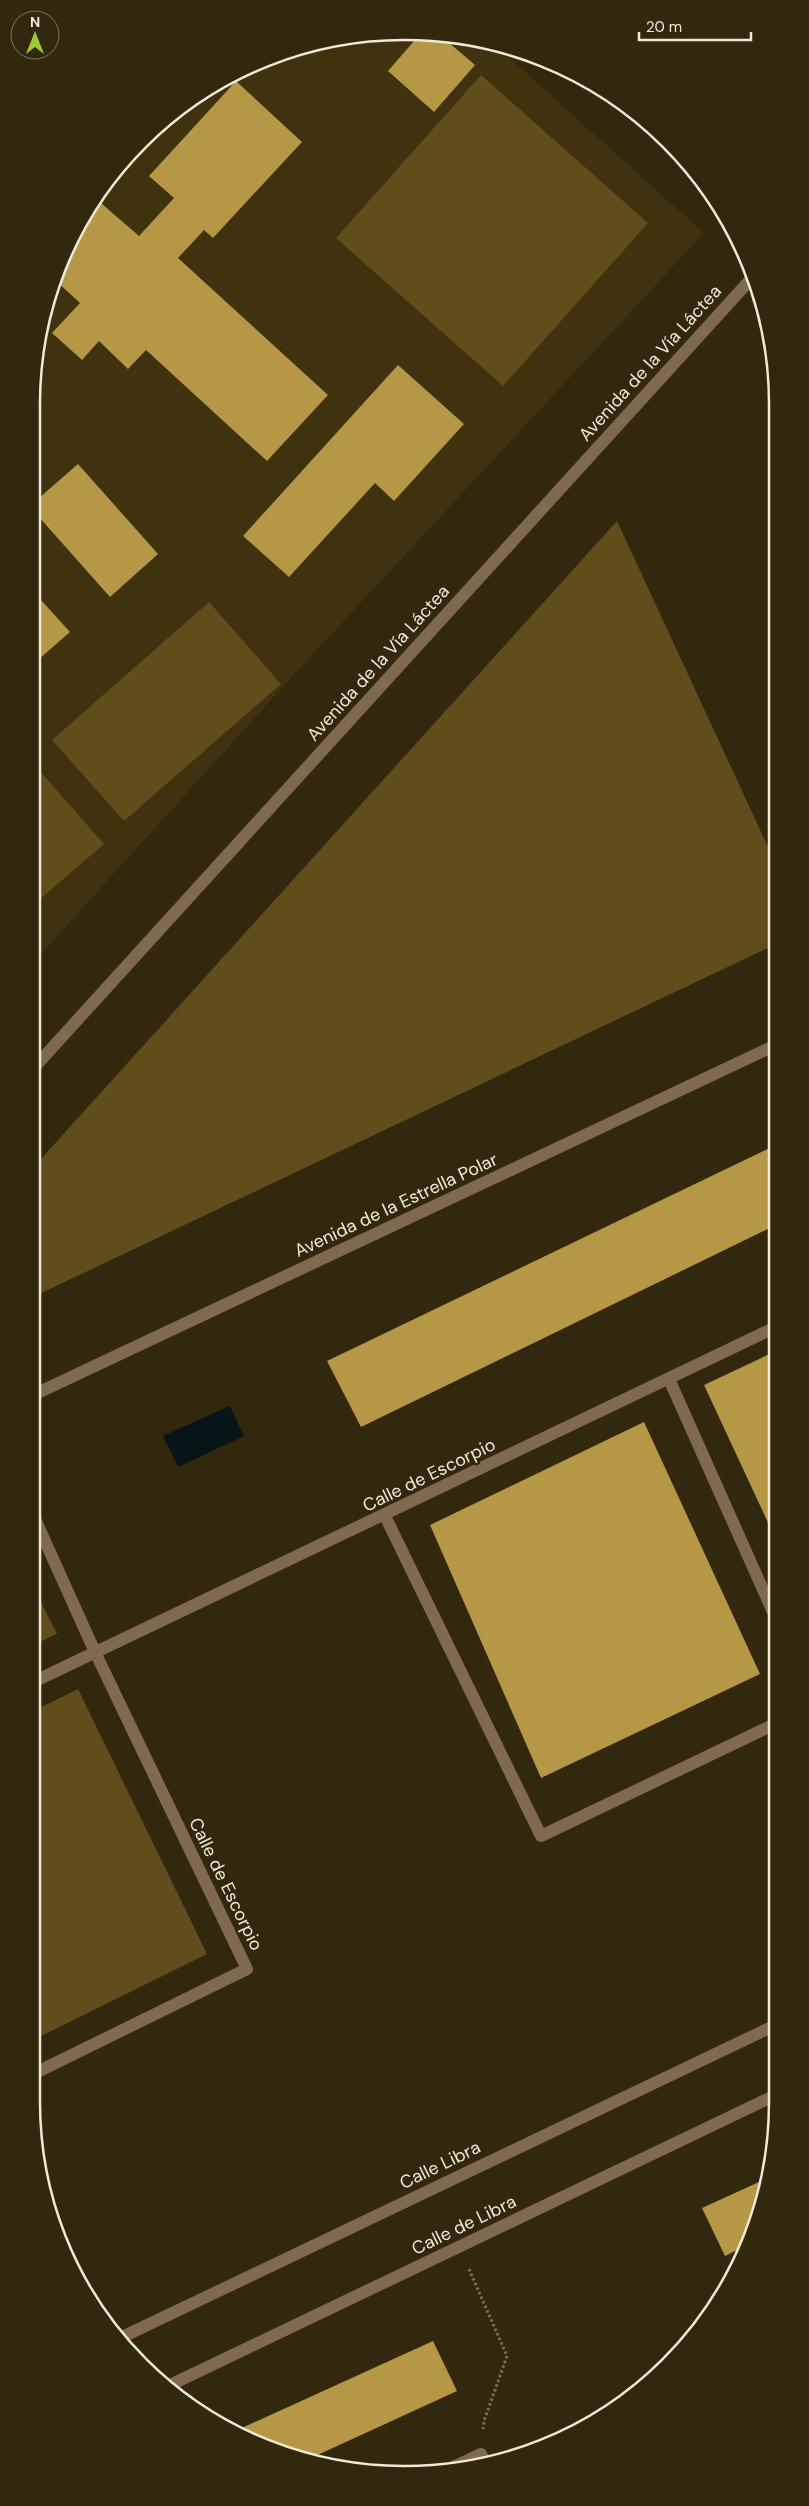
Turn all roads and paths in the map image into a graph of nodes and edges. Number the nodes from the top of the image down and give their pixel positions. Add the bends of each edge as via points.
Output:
1 (748, 282) edge
2 (769, 1048) edge
3 (40, 1061) edge
4 (769, 1330) edge
5 (669, 1379) junction
6 (40, 1392) edge
7 (385, 1516) junction
8 (40, 1530) edge
9 (769, 1603) edge
10 (95, 1652) junction
11 (40, 1679) edge
12 (769, 1727) edge
13 (769, 2028) edge
14 (40, 2070) edge
15 (769, 2098) edge
16 (459, 2246) junction
17 (125, 2336) edge
18 (173, 2383) edge
19 (484, 2457) edge

1 - 3 street, Avenida de la Vía Láctea
2 - 6 street, Avenida de la Estrella Polar
4 - 5 street, Calle de Escorpio
5 - 7 street, Calle de Escorpio
5 - 9 street
7 - 10 street, Calle de Escorpio
7 - 12 street via 541,1836
8 - 10 street, Calle de Escorpio
10 - 11 street, Calle de Escorpio
10 - 14 street, Calle de Escorpio via 247,1969
13 - 17 street, Calle Libra
15 - 16 street, Calle de Libra
16 - 18 street, Calle de Libra
16 - 19 path via 506,2356 484,2421

